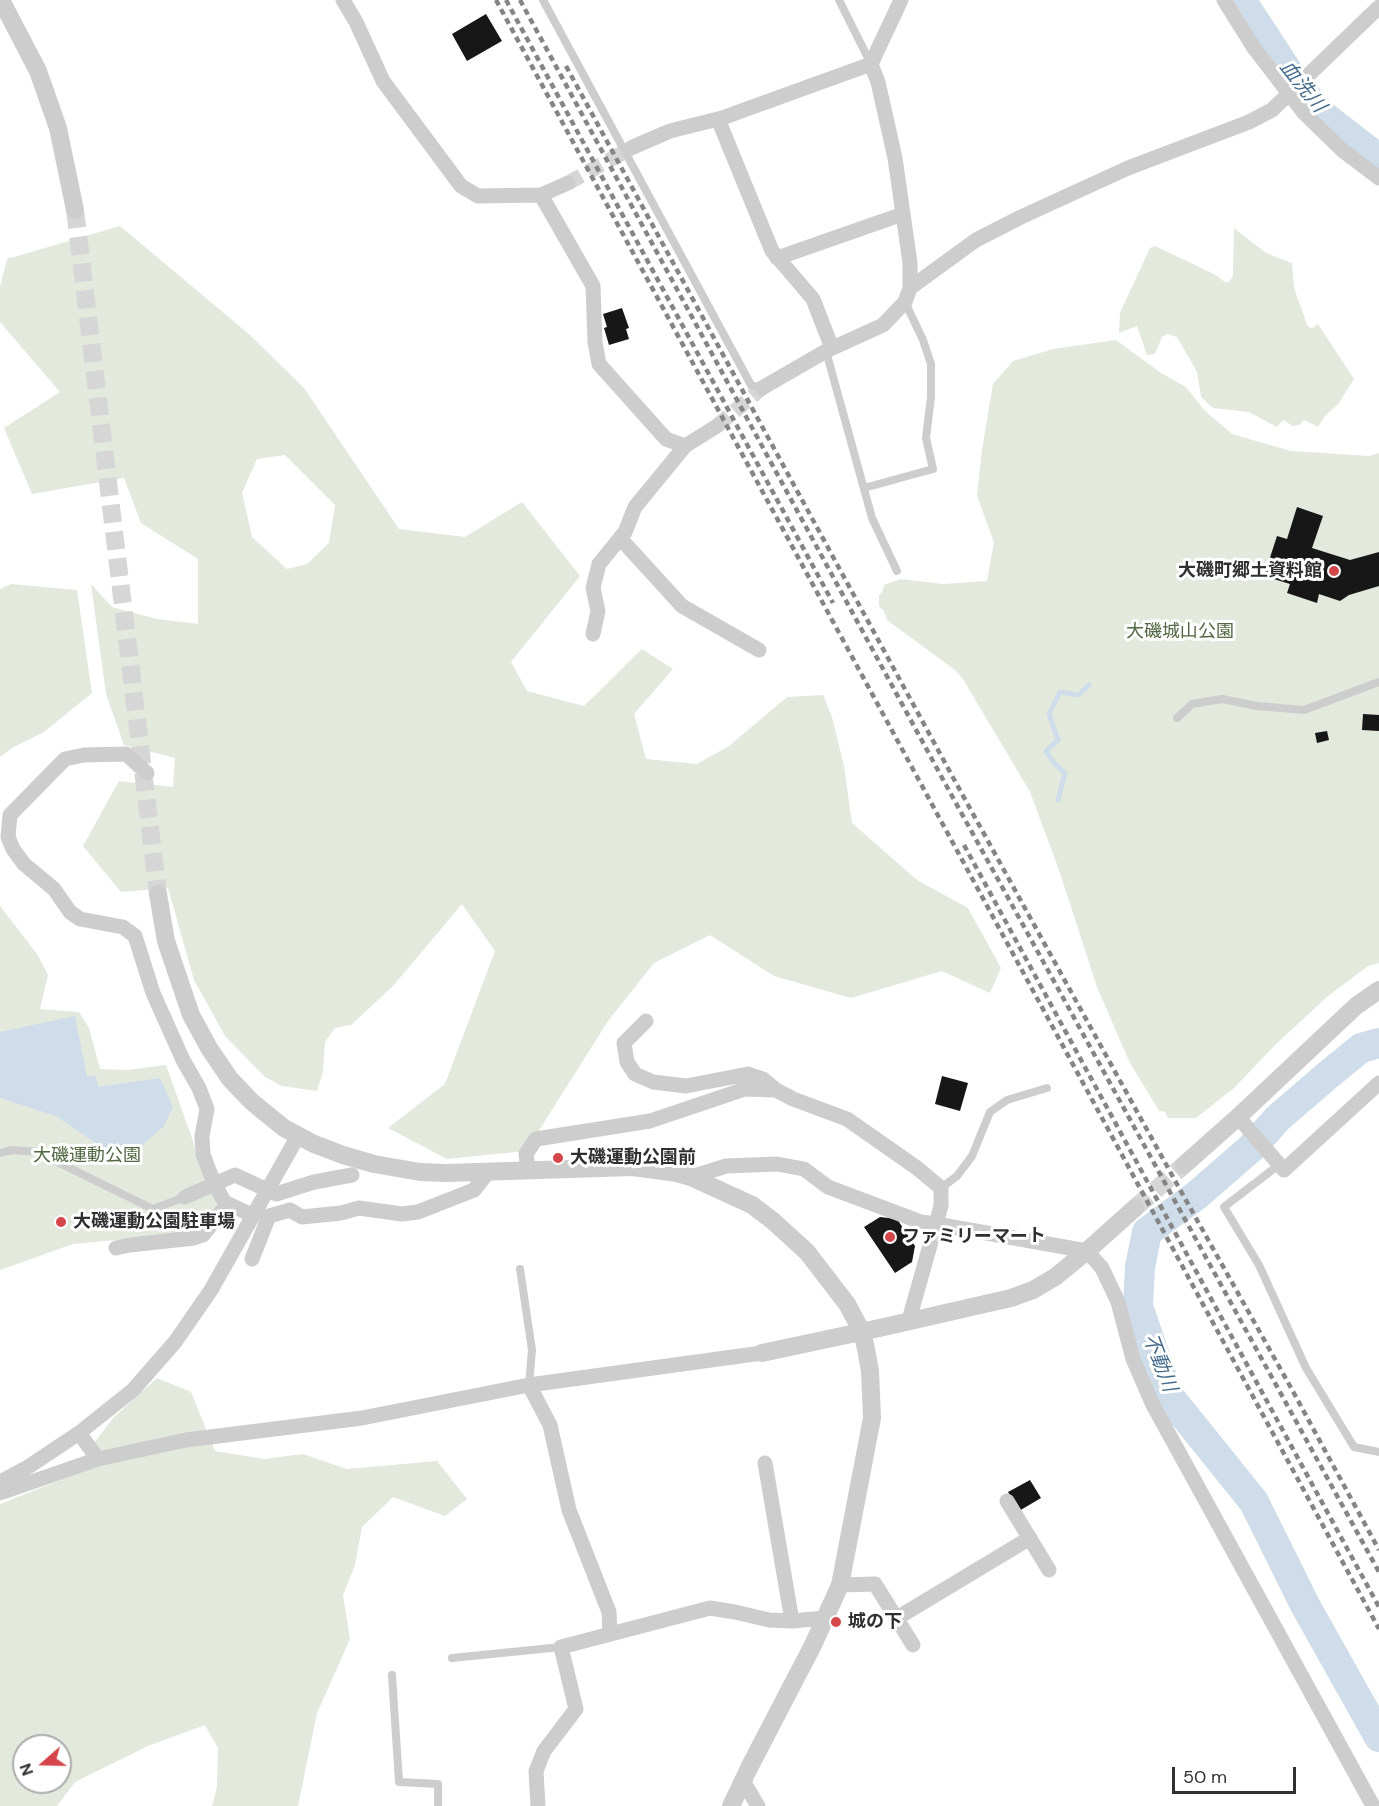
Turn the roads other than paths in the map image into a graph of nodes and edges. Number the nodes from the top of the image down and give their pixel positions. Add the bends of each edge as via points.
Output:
1 (1, 0) edge
2 (343, 0) edge
3 (543, 0) edge
4 (839, 0) edge
5 (901, 0) edge
6 (1224, 0) edge
7 (1379, 7) edge
8 (871, 64) junction
9 (1295, 89) junction
10 (718, 119) junction
11 (627, 145) junction
12 (1379, 178) edge
13 (568, 183) tunnel mouth
14 (541, 195) junction
15 (75, 210) tunnel mouth
16 (903, 214) junction
17 (777, 258) junction
18 (908, 295) junction
19 (829, 349) junction
20 (762, 388) joint
21 (717, 426) tunnel mouth
22 (686, 446) junction
23 (864, 488) junction
24 (620, 538) junction
25 (897, 571) dead end
26 (593, 634) dead end
27 (759, 650) dead end
28 (1379, 682) edge
29 (1177, 718) dead end
30 (147, 773) dead end
31 (158, 894) tunnel mouth
32 (1379, 990) edge
33 (646, 1021) dead end
34 (1379, 1083) edge
35 (1047, 1088) dead end
36 (777, 1090) junction
37 (1241, 1120) junction
38 (298, 1136) junction
39 (0, 1153) edge
40 (1280, 1164) junction
41 (1184, 1165) tunnel mouth
42 (528, 1170) junction
43 (489, 1172) junction
44 (352, 1175) dead end
45 (691, 1178) junction
46 (216, 1184) junction
47 (941, 1188) junction
48 (267, 1190) junction
49 (185, 1197) joint
50 (227, 1204) junction
51 (1136, 1208) tunnel mouth
52 (252, 1215) junction
53 (936, 1224) junction
54 (116, 1248) dead end
55 (1087, 1251) junction
56 (252, 1258) dead end
57 (520, 1269) dead end
58 (909, 1320) junction
59 (862, 1332) junction
60 (762, 1353) joint
61 (529, 1385) junction
62 (79, 1432) junction
63 (1379, 1452) edge
64 (99, 1458) junction
65 (765, 1463) dead end
66 (0, 1482) edge
67 (0, 1493) edge
68 (1007, 1501) dead end
69 (1030, 1538) junction
70 (1049, 1570) dead end
71 (840, 1585) junction
72 (825, 1618) junction
73 (897, 1618) junction
74 (792, 1621) junction
75 (610, 1634) junction
76 (913, 1645) dead end
77 (561, 1647) junction
78 (452, 1658) dead end
79 (392, 1675) dead end
80 (743, 1781) junction
81 (438, 1806) edge
82 (538, 1806) edge
83 (731, 1806) edge
84 (758, 1806) edge
85 (1373, 1806) edge

1 - 15 street via 38,70 58,128
2 - 14 street via 383,81 461,186 478,196
3 - 11 lane
4 - 8 lane
5 - 8 street
6 - 9 street via 1254,48
7 - 9 street
8 - 10 street
8 - 16 street via 879,82
9 - 12 street via 1304,113 1342,150
9 - 18 street via 1272,110 1250,122 1128,168 976,240
10 - 11 street
10 - 17 street
11 - 20 lane via 751,385
13 - 14 street
14 - 22 street via 593,286 599,364 666,439
16 - 17 street
16 - 18 street via 910,262
17 - 19 street via 813,299
18 - 19 street via 883,325
18 - 23 lane via 931,364 926,438 933,469
19 - 20 street
19 - 23 lane
21 - 22 street
22 - 24 street via 635,507
23 - 25 lane via 872,518
24 - 26 street via 599,564 593,588 598,611
24 - 27 street via 682,606
28 - 29 lane via 1304,710 1222,699 1192,704
30 - 46 street via 126,754 65,759 10,815 8,837 24,864 54,889 70,912 93,923 123,927 135,936 153,993 207,1109 203,1154
31 - 38 street via 178,980 209,1048 252,1101
32 - 37 street via 1356,1006
33 - 36 street via 624,1043 627,1062 635,1074 653,1082 686,1086 748,1074
34 - 40 street via 1284,1170
35 - 47 lane via 1006,1100 990,1112 972,1156 957,1176
36 - 42 street via 745,1089 650,1121 536,1139 526,1154
36 - 47 street via 847,1119
37 - 40 street
37 - 41 street
38 - 43 street via 343,1155 394,1168
38 - 48 street
39 - 49 lane via 37,1152 153,1209
40 - 63 lane via 1224,1207 1259,1264 1306,1368 1354,1447
42 - 43 street
42 - 45 street via 633,1167
43 - 56 street via 474,1190 418,1212 402,1214 359,1208 302,1217 290,1209 269,1216
44 - 48 street via 276,1194
45 - 53 street via 726,1166 777,1164 804,1169 828,1187
45 - 59 street via 752,1205 790,1235 828,1277
46 - 48 street via 235,1175
46 - 49 street
46 - 50 street
47 - 53 street
48 - 52 street
50 - 52 street
50 - 54 street via 203,1235
51 - 55 street
52 - 62 street via 211,1290 175,1342 133,1390
53 - 55 street
53 - 58 street
55 - 58 street via 1033,1290
55 - 85 street via 1102,1268 1118,1302 1133,1359 1153,1405
57 - 61 lane via 532,1350
58 - 59 street
59 - 60 street
59 - 71 street via 870,1371 872,1418
60 - 61 street
61 - 64 street via 362,1418 186,1440
61 - 75 street via 550,1425 569,1510 609,1612
62 - 64 street
62 - 66 street
64 - 67 street
65 - 74 street
68 - 69 street
69 - 70 street
69 - 73 street
71 - 72 street
71 - 73 street via 876,1584
72 - 74 street
72 - 80 street
73 - 76 street
74 - 75 street via 710,1608
75 - 77 street
77 - 78 lane
77 - 82 street via 576,1709 544,1751 536,1771
79 - 81 lane via 399,1782 438,1784
80 - 83 street
80 - 84 street

